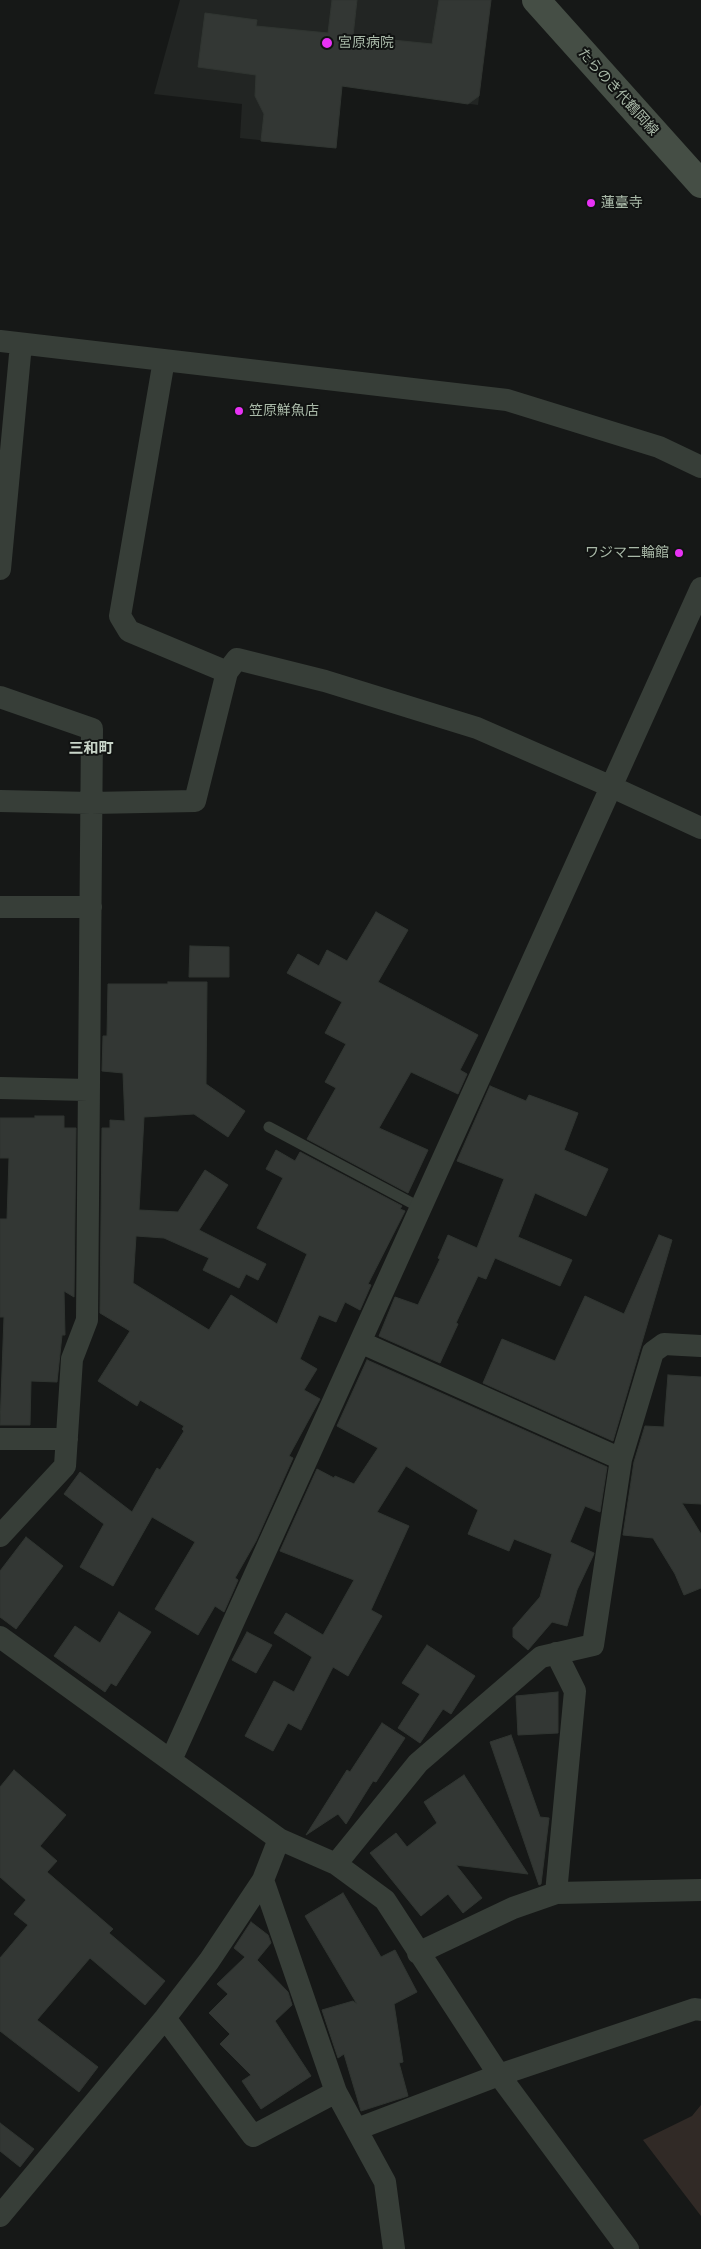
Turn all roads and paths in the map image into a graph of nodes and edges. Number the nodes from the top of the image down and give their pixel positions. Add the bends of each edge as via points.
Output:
1 (536, 0) edge
2 (701, 184) edge
3 (11, 342) edge
4 (164, 360) junction
5 (701, 467) edge
6 (0, 570) edge
7 (701, 588) edge
8 (227, 672) junction
9 (0, 697) edge
10 (612, 787) junction
11 (0, 801) edge
12 (92, 804) junction
13 (701, 828) edge
14 (0, 907) edge
15 (91, 907) junction
16 (0, 1088) edge
17 (88, 1090) junction
18 (269, 1127) dead end
19 (421, 1208) junction
20 (360, 1342) junction
21 (701, 1346) edge
22 (0, 1439) edge
23 (67, 1439) junction
24 (621, 1459) junction
25 (0, 1536) edge
26 (0, 1637) edge
27 (556, 1653) junction
28 (171, 1760) junction
29 (279, 1839) junction
30 (336, 1864) junction
31 (263, 1880) junction
32 (701, 1890) edge
33 (556, 1893) junction
34 (418, 1953) junction
35 (701, 2010) edge
36 (165, 2018) junction
37 (499, 2075) junction
38 (336, 2092) junction
39 (357, 2129) junction
40 (0, 2216) edge
41 (394, 2249) edge
42 (628, 2249) edge

1 - 2 main road, たらのき代鶴岡線
3 - 4 street
3 - 6 street
4 - 5 street via 507,400 658,446
4 - 8 street via 120,616 129,631
7 - 10 street
8 - 10 street via 237,659 325,681 477,728
8 - 12 street via 195,801
9 - 12 street via 92,729
10 - 13 street
10 - 19 street
11 - 12 street
12 - 15 street
14 - 15 street
15 - 17 street
16 - 17 street
17 - 23 street via 87,1320 72,1359
18 - 19 lane
19 - 20 street
20 - 24 street
20 - 28 street
21 - 24 street via 664,1344 653,1352
22 - 23 street
23 - 25 street via 65,1466
24 - 27 street via 593,1645
26 - 28 street
27 - 30 street via 541,1657 418,1763
27 - 33 street via 575,1691
28 - 29 street
29 - 30 street
29 - 31 street
30 - 34 street via 385,1900
31 - 36 street via 209,1962
31 - 38 street
32 - 33 street
33 - 34 street via 513,1908
34 - 37 street
35 - 37 street via 695,2009
36 - 38 street via 253,2136
36 - 40 street
37 - 39 street
37 - 42 street
38 - 39 street
39 - 41 street via 385,2182

